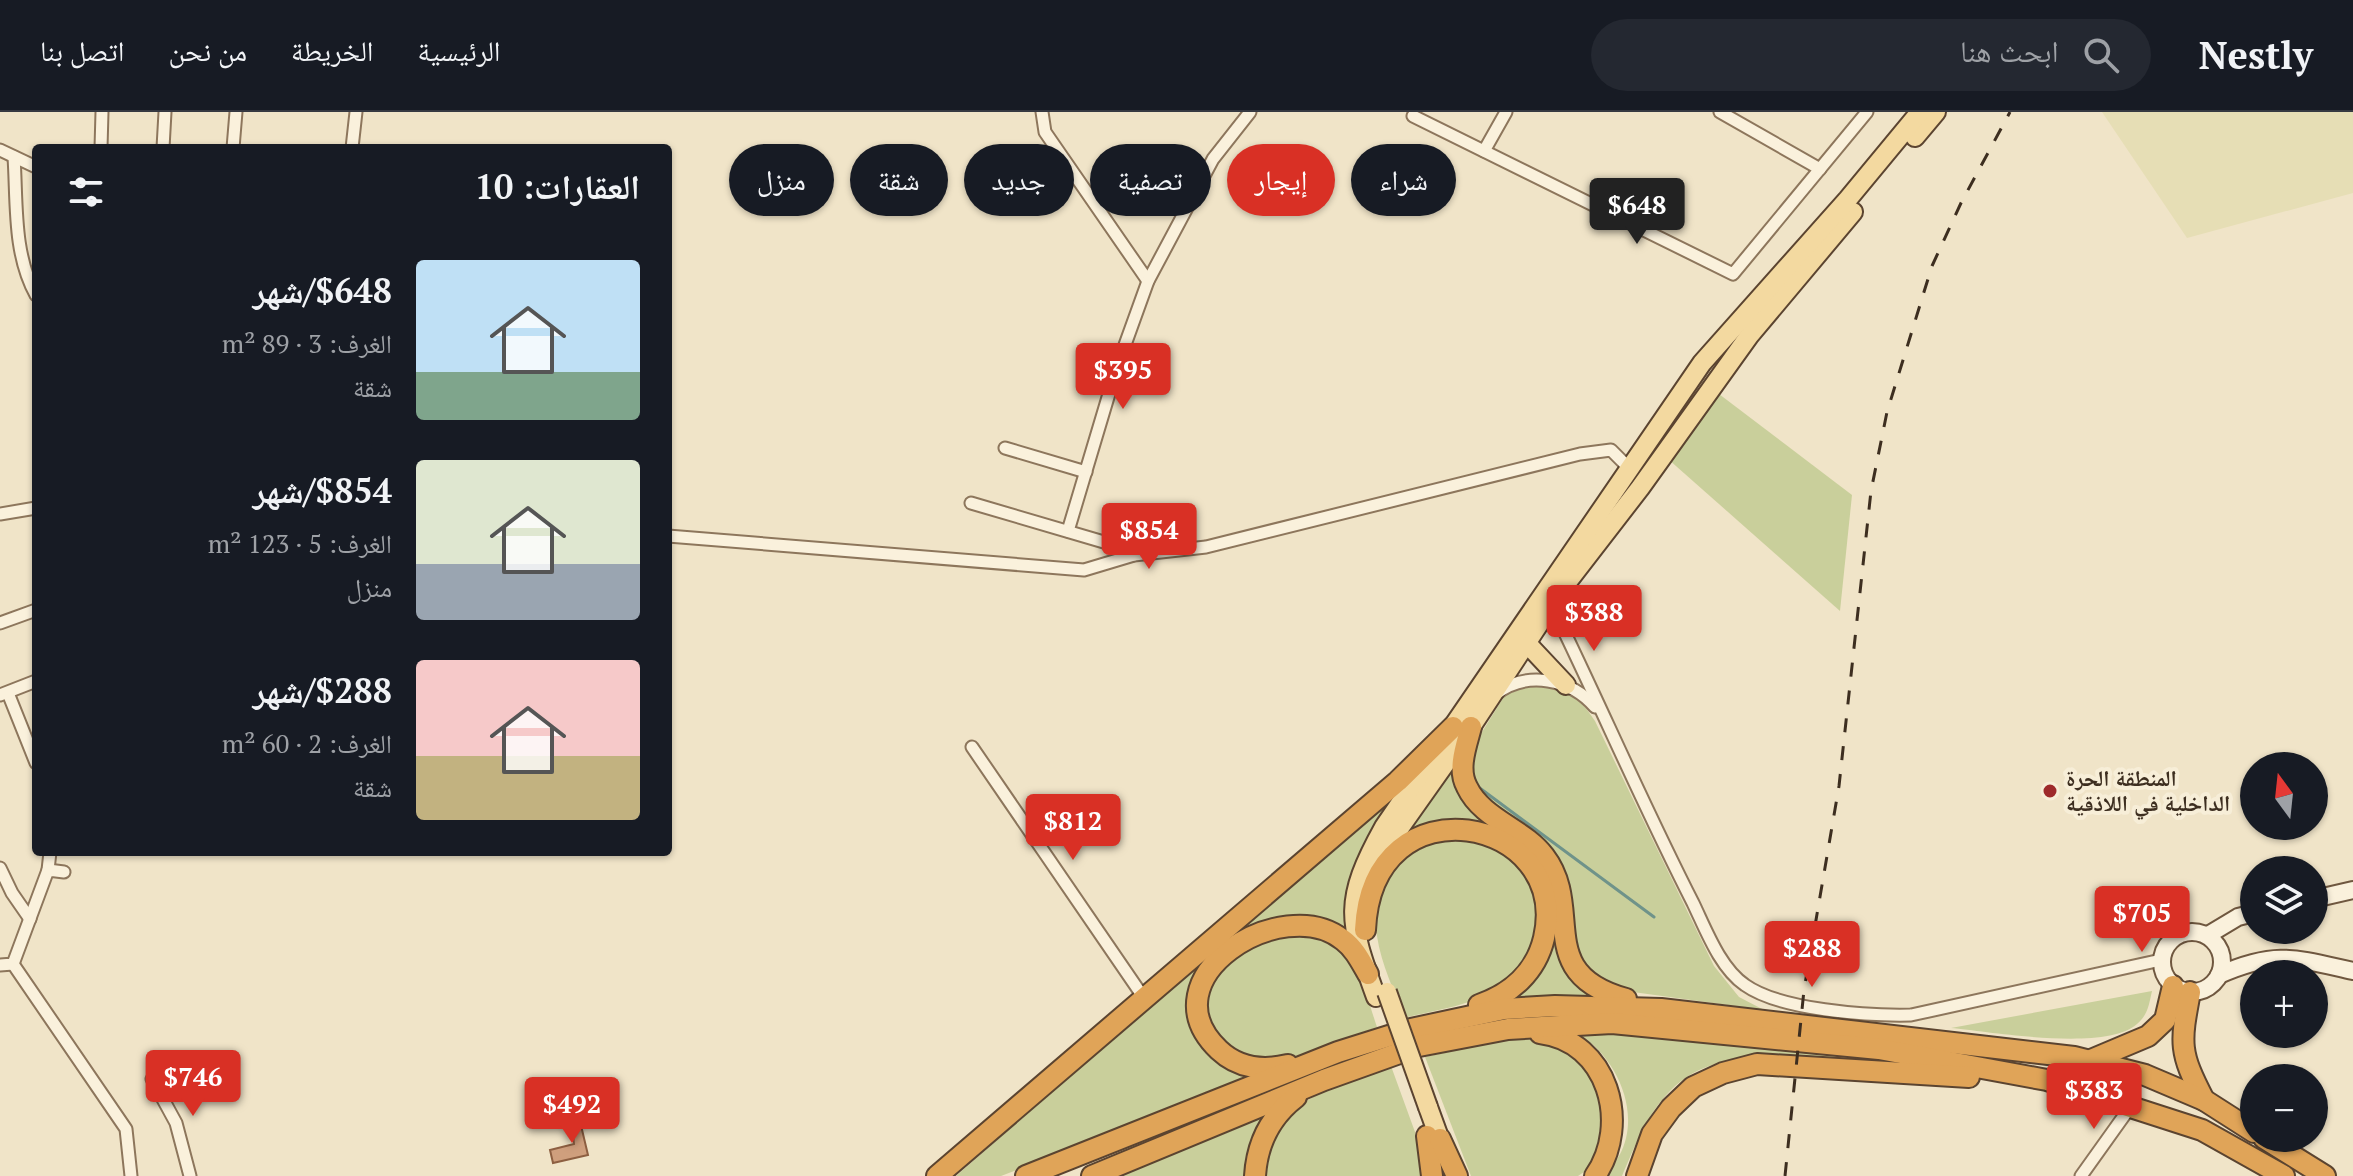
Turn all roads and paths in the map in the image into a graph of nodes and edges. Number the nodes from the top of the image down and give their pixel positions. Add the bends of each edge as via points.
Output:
1 (102, 112) edge
2 (165, 112) edge
3 (236, 112) edge
4 (356, 112) edge
5 (1042, 112) edge
6 (1250, 112) edge
7 (1506, 112) edge
8 (1720, 112) edge
9 (1867, 112) edge
10 (1920, 112) edge
11 (1936, 112) edge
12 (1413, 116) dead end
13 (101, 144) edge
14 (163, 144) edge
15 (233, 144) edge
16 (352, 144) edge
17 (0, 150) edge
18 (1484, 151) junction
19 (14, 157) junction
20 (32, 165) edge
21 (1820, 169) junction
22 (1148, 281) junction
23 (32, 288) edge
24 (1005, 448) dead end
25 (1630, 469) junction
26 (1086, 472) junction
27 (971, 503) dead end
28 (32, 509) edge
29 (0, 514) edge
30 (1068, 531) junction
31 (672, 536) edge
32 (1134, 555) junction
33 (1562, 589) junction
34 (32, 611) edge
35 (0, 623) edge
36 (1522, 638) junction
37 (32, 683) edge
38 (1566, 685) junction
39 (4, 694) edge
40 (1489, 700) junction
41 (1606, 720) junction
42 (1462, 727) junction
43 (972, 747) dead end
44 (32, 754) edge
45 (50, 856) edge
46 (0, 868) edge
47 (48, 870) junction
48 (64, 872) dead end
49 (2353, 890) edge
50 (2328, 896) edge
51 (2240, 916) edge
52 (30, 919) junction
53 (1365, 930) junction
54 (2208, 935) junction
55 (2161, 960) junction
56 (13, 964) junction
57 (0, 965) edge
58 (2353, 971) edge
59 (1368, 974) junction
60 (2219, 975) junction
61 (2181, 989) junction
62 (1381, 994) junction
63 (1144, 998) junction
64 (1661, 1009) junction
65 (1411, 1029) junction
66 (1508, 1029) junction
67 (1338, 1052) junction
68 (2090, 1061) junction
69 (2015, 1076) junction
70 (152, 1079) dead end
71 (1324, 1080) junction
72 (2204, 1100) junction
73 (2132, 1105) junction
74 (2240, 1123) edge
75 (1433, 1138) junction
76 (2286, 1152) edge
77 (131, 1176) edge
78 (190, 1176) edge
79 (937, 1176) edge
80 (1026, 1176) edge
81 (1092, 1176) edge
82 (1255, 1176) edge
83 (1432, 1176) edge
84 (1440, 1176) edge
85 (1455, 1176) edge
86 (1595, 1176) edge
87 (1637, 1176) edge
88 (2081, 1176) edge
89 (2284, 1176) edge
90 (2325, 1176) edge

1 - 13 street
2 - 14 street
3 - 15 street
4 - 16 street
5 - 22 street via 1045,132
6 - 22 street via 1213,159
7 - 18 street
8 - 21 street
9 - 21 street
10 - 25 main road via 1702,363
11 - 33 main road via 1749,336
12 - 18 street
17 - 19 street
18 - 21 street via 1733,274
19 - 20 street
19 - 23 street via 20,250
22 - 26 street
24 - 26 street
25 - 32 street via 1611,450 1580,454 1206,547
25 - 36 main road
26 - 30 street
27 - 30 street
28 - 29 street
30 - 32 street
31 - 32 street via 1084,570
33 - 36 main road
33 - 41 street via 1565,633
34 - 35 street
36 - 38 main road
36 - 40 main road
36 - 42 main road
37 - 39 street
38 - 40 street via 1535,680 1502,689
38 - 41 street via 1586,696
39 - 44 street
40 - 42 main road
41 - 55 street via 1729,968 1743,984 1777,1002 1911,1015
42 - 53 main road via 1378,863 1365,901
42 - 59 main road via 1384,827 1360,873 1352,918
42 - 63 highway
42 - 64 highway via 1467,787 1477,803 1544,856 1556,879 1569,956 1581,975 1600,992
43 - 63 street
45 - 47 street
46 - 52 street
47 - 48 street
47 - 52 street
49 - 50 street
51 - 54 street
52 - 56 street
53 - 62 main road
53 - 65 highway via 1373,887 1386,863 1407,844 1433,832 1460,829 1500,840 1538,879 1546,919 1542,947 1529,971 1497,998
54 - 55 street via 2192,931 2174,937
54 - 60 street via 2222,957
55 - 61 street via 2162,970
56 - 57 street
56 - 77 street via 126,1129
58 - 60 street via 2290,957 2252,960
59 - 62 main road
59 - 67 highway via 1343,939 1315,927 1295,926 1234,945 1211,965 1202,984 1202,1024 1212,1043 1237,1063 1269,1068
60 - 61 street via 2207,988
61 - 68 highway via 2165,1020 2148,1036
61 - 72 highway via 2185,1063
62 - 75 main road
63 - 79 highway
64 - 65 highway via 1504,1009
64 - 68 highway
65 - 67 highway
66 - 69 highway via 1612,1023 1664,1027 1879,1049
66 - 71 highway via 1419,1046
66 - 86 highway via 1554,1035 1597,1068 1614,1118 1608,1153
67 - 80 highway
68 - 72 highway via 2145,1075
69 - 73 highway
69 - 87 highway via 1757,1064 1693,1087 1652,1134
70 - 78 street via 176,1123
71 - 81 highway
71 - 82 highway via 1274,1120 1260,1146
72 - 74 highway
73 - 88 street
73 - 89 highway via 2202,1130
75 - 83 highway
75 - 84 main road
75 - 85 highway
76 - 90 highway

